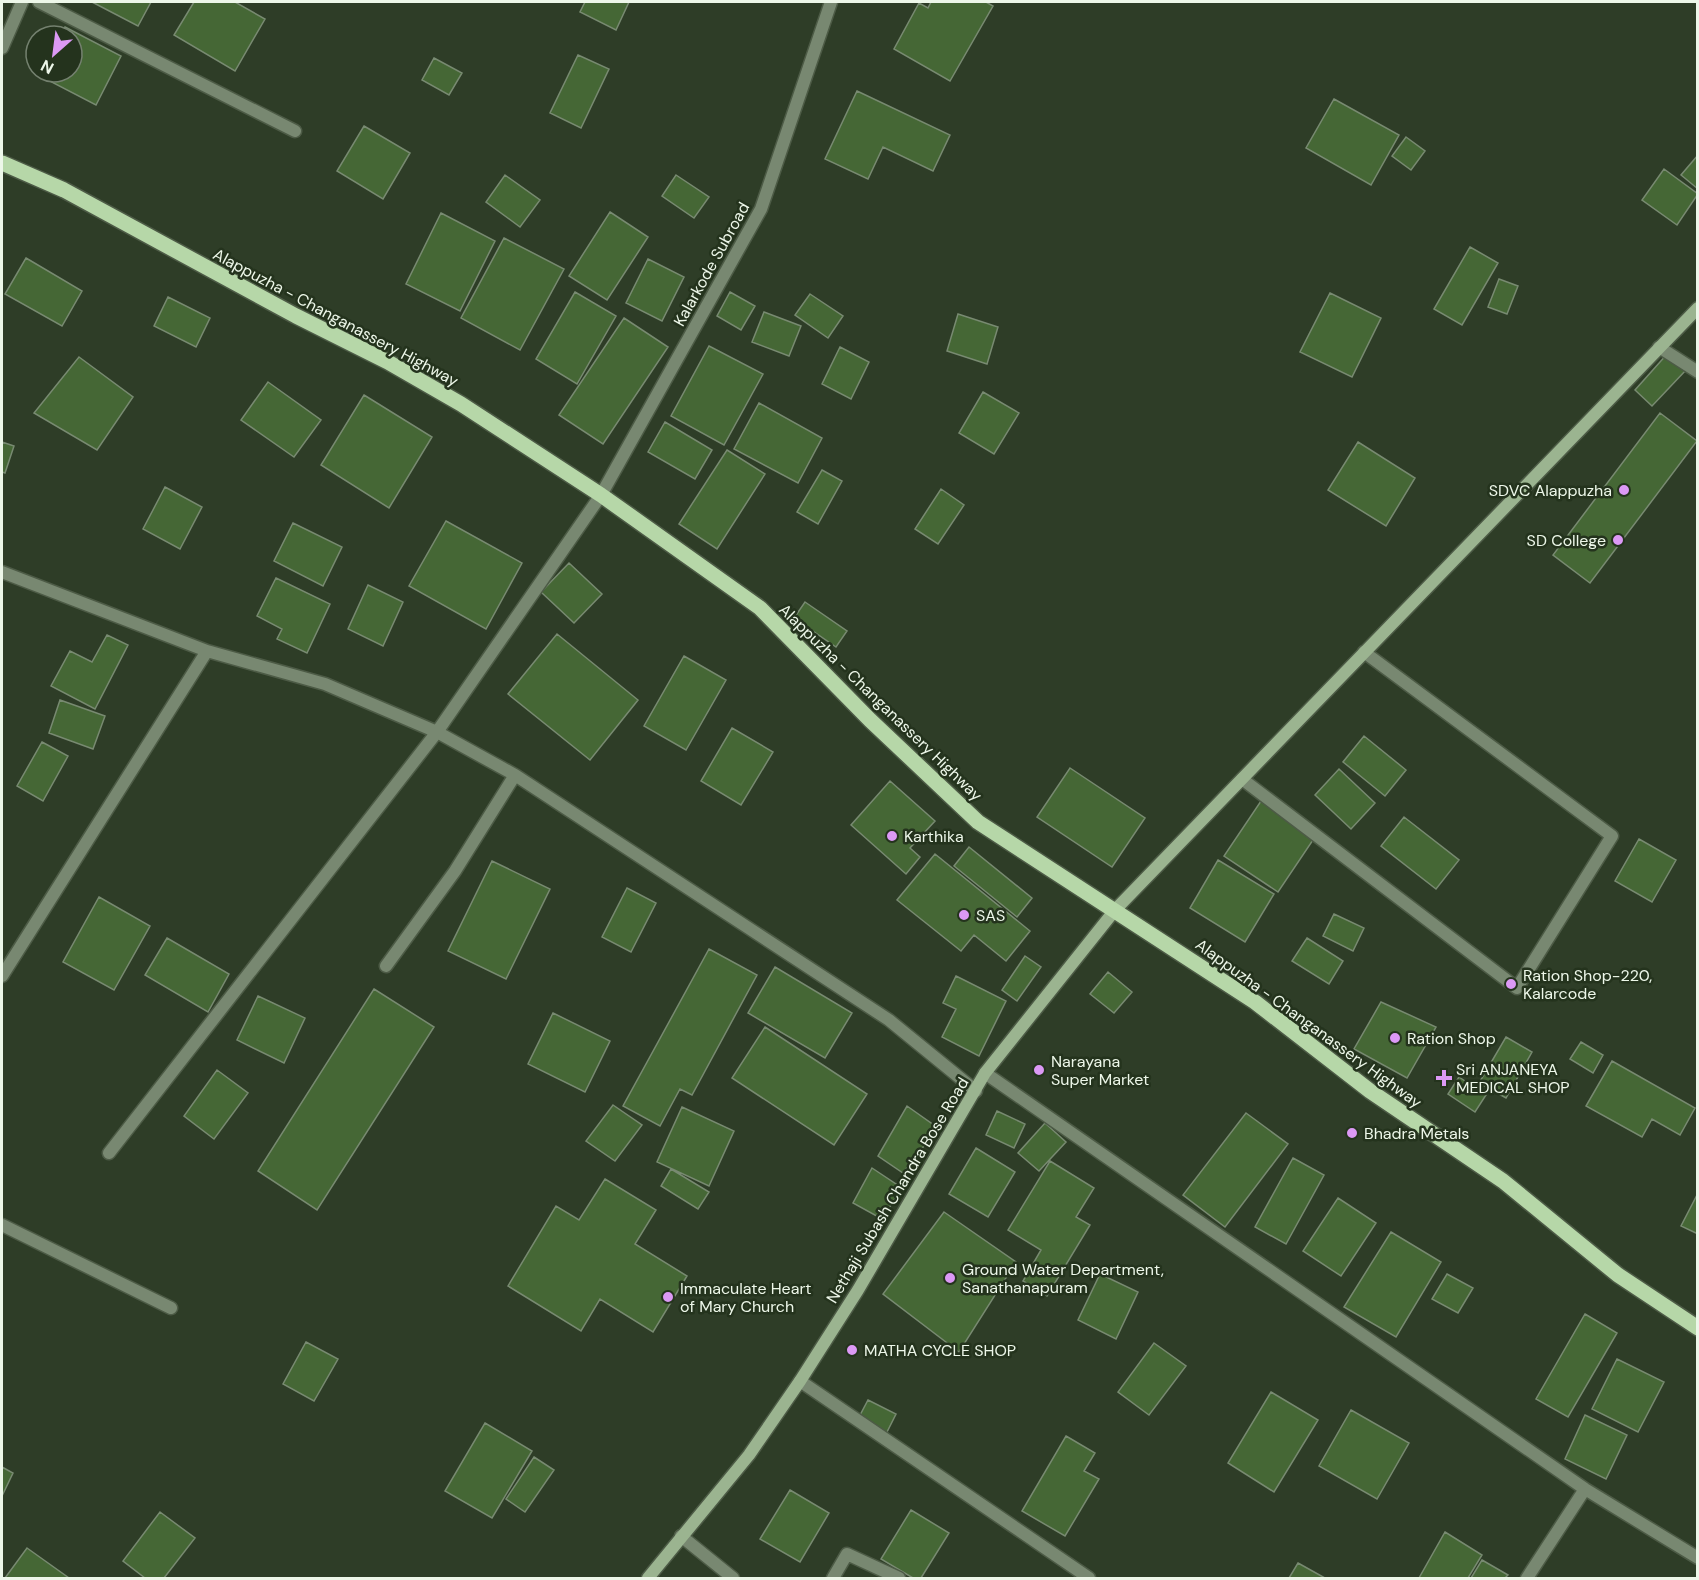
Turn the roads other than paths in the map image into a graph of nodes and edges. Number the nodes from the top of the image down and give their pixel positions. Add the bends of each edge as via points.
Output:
1 (22, 2) edge
2 (39, 2) edge
3 (831, 2) edge
4 (2, 48) edge
5 (294, 131) dead end
6 (2, 163) edge
7 (1698, 308) edge
8 (1659, 347) junction
9 (1698, 372) edge
10 (601, 495) junction
11 (2, 572) edge
12 (207, 651) junction
13 (1364, 652) junction
14 (437, 732) junction
15 (515, 775) junction
16 (1242, 779) junction
17 (1115, 910) junction
18 (386, 966) dead end
19 (2, 976) edge
20 (985, 1073) junction
21 (976, 1091) junction
22 (109, 1153) dead end
23 (2, 1226) edge
24 (171, 1308) dead end
25 (1698, 1328) edge
26 (800, 1381) junction
27 (1585, 1489) junction
28 (681, 1536) junction
29 (1698, 1558) edge
30 (648, 1578) edge
31 (733, 1578) edge
32 (833, 1578) edge
33 (899, 1578) edge
34 (1089, 1578) edge
35 (1527, 1578) edge

1 - 4 street
2 - 5 street
3 - 10 street, Kalarkode Subroad via 761,209
6 - 10 main road, Alappuzha - Changanassery Highway via 64,190 388,362 461,404
7 - 8 main road, Nethaji Subash Chandra Bose Road
8 - 9 street
8 - 13 main road, Nethaji Subash Chandra Bose Road
10 - 14 street, Kalarkode Subroad
10 - 17 main road, Alappuzha - Changanassery Highway via 760,608 978,822
11 - 12 street
12 - 14 street via 326,684
12 - 19 street
13 - 16 main road, Nethaji Subash Chandra Bose Road
13 - 16 street via 1612,836 1517,988
14 - 15 street
14 - 22 street, Kalarkode Subroad
15 - 18 street via 455,871
15 - 21 street via 889,1020
16 - 17 main road, Nethaji Subash Chandra Bose Road
17 - 20 main road, Nethaji Subash Chandra Bose Road
17 - 25 main road, Alappuzha - Changanassery Highway via 1255,1002 1370,1091 1503,1181 1618,1275
20 - 21 main road, Nethaji Subash Chandra Bose Road
20 - 27 street
21 - 26 main road, Nethaji Subash Chandra Bose Road
23 - 24 street
26 - 28 main road, Nethaji Subash Chandra Bose Road via 749,1455
26 - 34 street
27 - 29 street
27 - 35 street
28 - 30 main road, Nethaji Subash Chandra Bose Road
28 - 31 street
32 - 33 street via 847,1554

